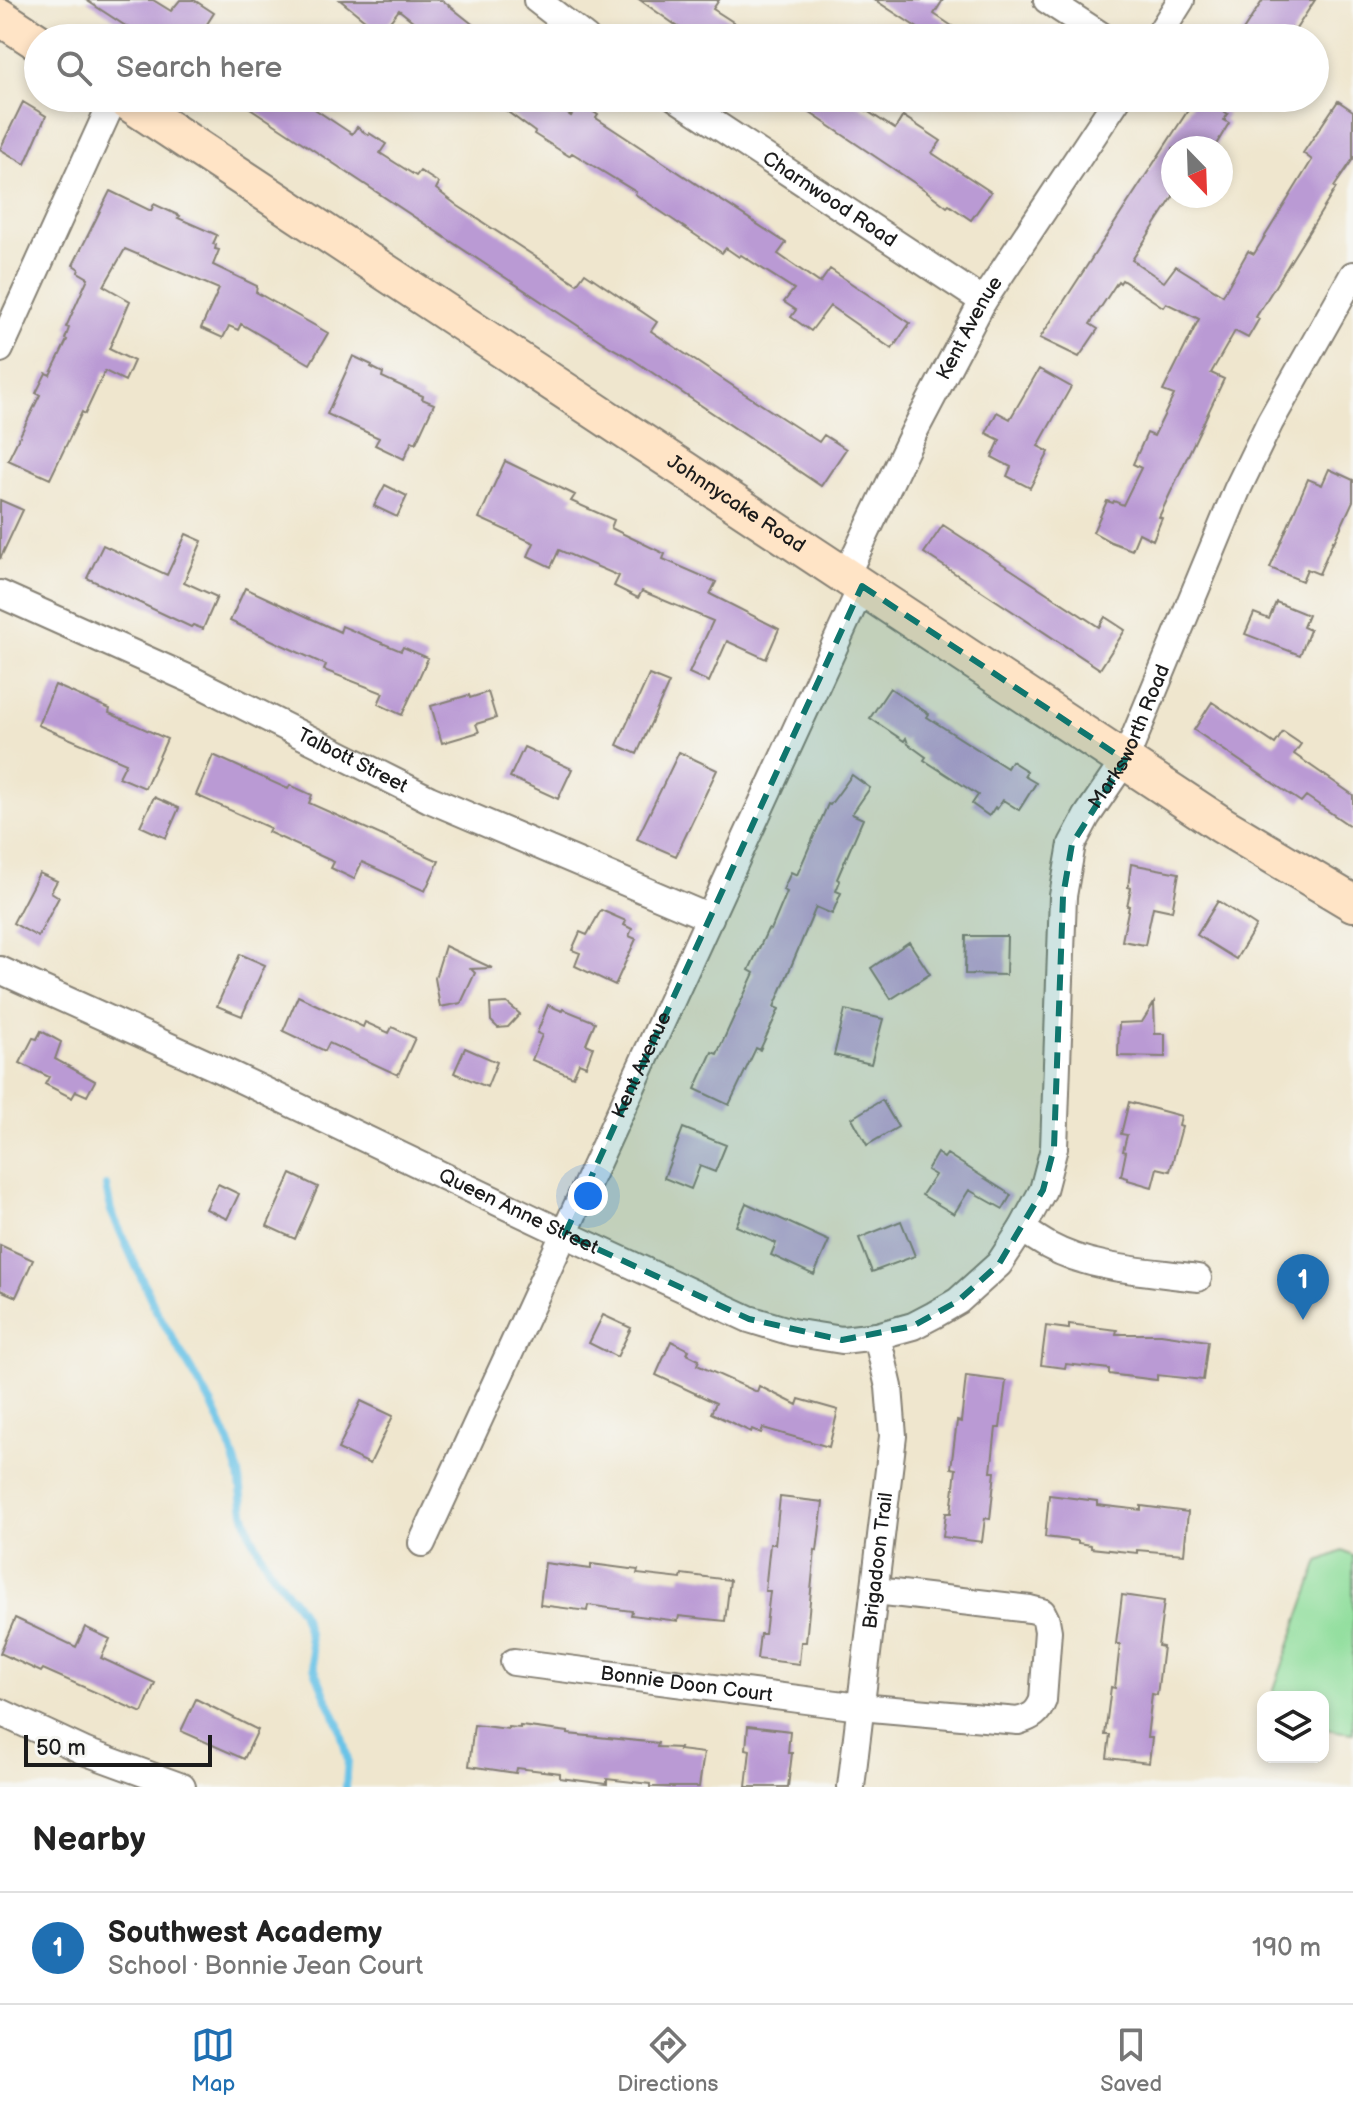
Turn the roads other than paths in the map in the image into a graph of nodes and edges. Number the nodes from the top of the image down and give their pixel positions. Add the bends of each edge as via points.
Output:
1 (537, 0) edge
2 (1047, 0) edge
3 (1181, 0) edge
4 (0, 17) edge
5 (568, 24) edge
6 (1084, 24) edge
7 (1166, 24) edge
8 (24, 33) edge
9 (108, 112) edge
10 (143, 112) edge
11 (697, 112) edge
12 (1109, 112) edge
13 (1353, 275) edge
14 (983, 301) junction
15 (0, 349) edge
16 (854, 581) junction
17 (0, 594) edge
18 (1125, 760) junction
19 (1353, 903) edge
20 (710, 918) junction
21 (0, 970) edge
22 (1022, 1229) junction
23 (565, 1234) junction
24 (1198, 1278) dead end
25 (877, 1336) junction
26 (422, 1543) dead end
27 (876, 1591) junction
28 (514, 1662) dead end
29 (860, 1707) junction
30 (0, 1712) edge
31 (182, 1787) edge
32 (851, 1787) edge

1 - 5 street
2 - 6 street
3 - 7 street
4 - 8 main road
9 - 15 street
10 - 16 main road, Johnnycake Road
11 - 14 street, Charnwood Road
12 - 14 street, Kent Avenue
13 - 18 street, Marksworth Road via 1237,490
14 - 16 street, Kent Avenue via 915,430
16 - 18 main road, Johnnycake Road
16 - 20 street, Kent Avenue
17 - 20 street, Talbott Street via 192,680 429,799
18 - 19 main road, Johnnycake Road
18 - 22 street, Marksworth Road via 1072,844 1063,896 1054,1148 1043,1190
20 - 23 street, Kent Avenue
21 - 23 street, Queen Anne Street
22 - 24 street via 1077,1258
22 - 25 street, Queen Anne Street via 999,1264 958,1301 913,1326
23 - 25 street, Queen Anne Street via 749,1319 842,1340
23 - 26 street, Kent Avenue
25 - 27 street, Brigadoon Trail via 893,1436
27 - 29 street, Brigadoon Trail
27 - 29 street, Bonnie Doon Court via 1042,1612 1048,1631 1043,1700 1030,1718 1018,1721
28 - 29 street, Bonnie Doon Court
29 - 32 street, Brigadoon Trail
30 - 31 street via 86,1752

